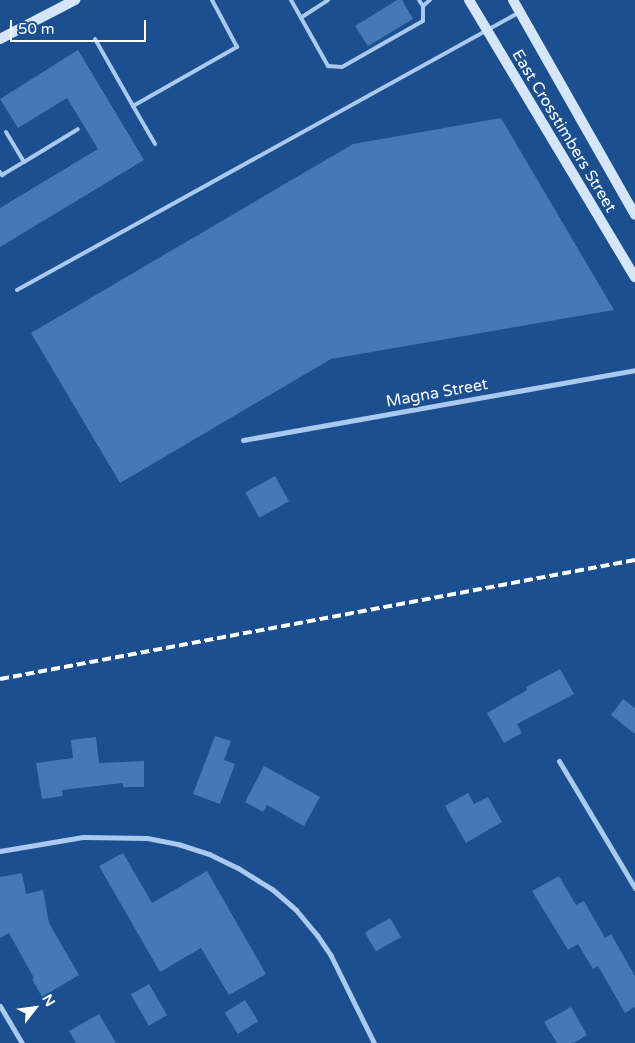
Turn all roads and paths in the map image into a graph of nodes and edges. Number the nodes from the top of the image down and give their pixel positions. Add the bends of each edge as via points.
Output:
1 (76, 0) edge
2 (212, 0) edge
3 (291, 0) edge
4 (328, 0) edge
5 (419, 0) edge
6 (430, 0) edge
7 (469, 0) edge
8 (513, 0) edge
9 (423, 6) junction
10 (520, 12) junction
11 (302, 18) junction
12 (486, 30) junction
13 (0, 39) edge
14 (95, 39) dead end
15 (133, 106) junction
16 (78, 129) dead end
17 (6, 132) dead end
18 (155, 144) dead end
19 (24, 162) junction
20 (0, 172) edge
21 (635, 215) edge
22 (635, 277) edge
23 (17, 290) dead end
24 (635, 370) edge
25 (243, 440) dead end
26 (559, 761) dead end
27 (0, 851) edge
28 (635, 888) edge
29 (0, 1006) edge
30 (22, 1043) edge
31 (374, 1043) edge

1 - 13 main road
2 - 15 lane via 237,47
3 - 11 lane
4 - 11 lane
5 - 9 lane
6 - 9 lane
7 - 12 main road, East Crosstimbers Street
8 - 10 main road, East Crosstimbers Street
9 - 11 lane via 423,21 342,67 328,66
10 - 12 lane
10 - 21 main road, East Crosstimbers Street
12 - 22 main road, East Crosstimbers Street
12 - 23 lane
14 - 15 lane
15 - 18 lane
16 - 19 lane
17 - 19 lane
19 - 20 lane via 2,175
24 - 25 street, Magna Street
26 - 28 street
27 - 31 street via 84,838 148,838 209,854 238,868 272,889 296,910 331,956
29 - 30 street

